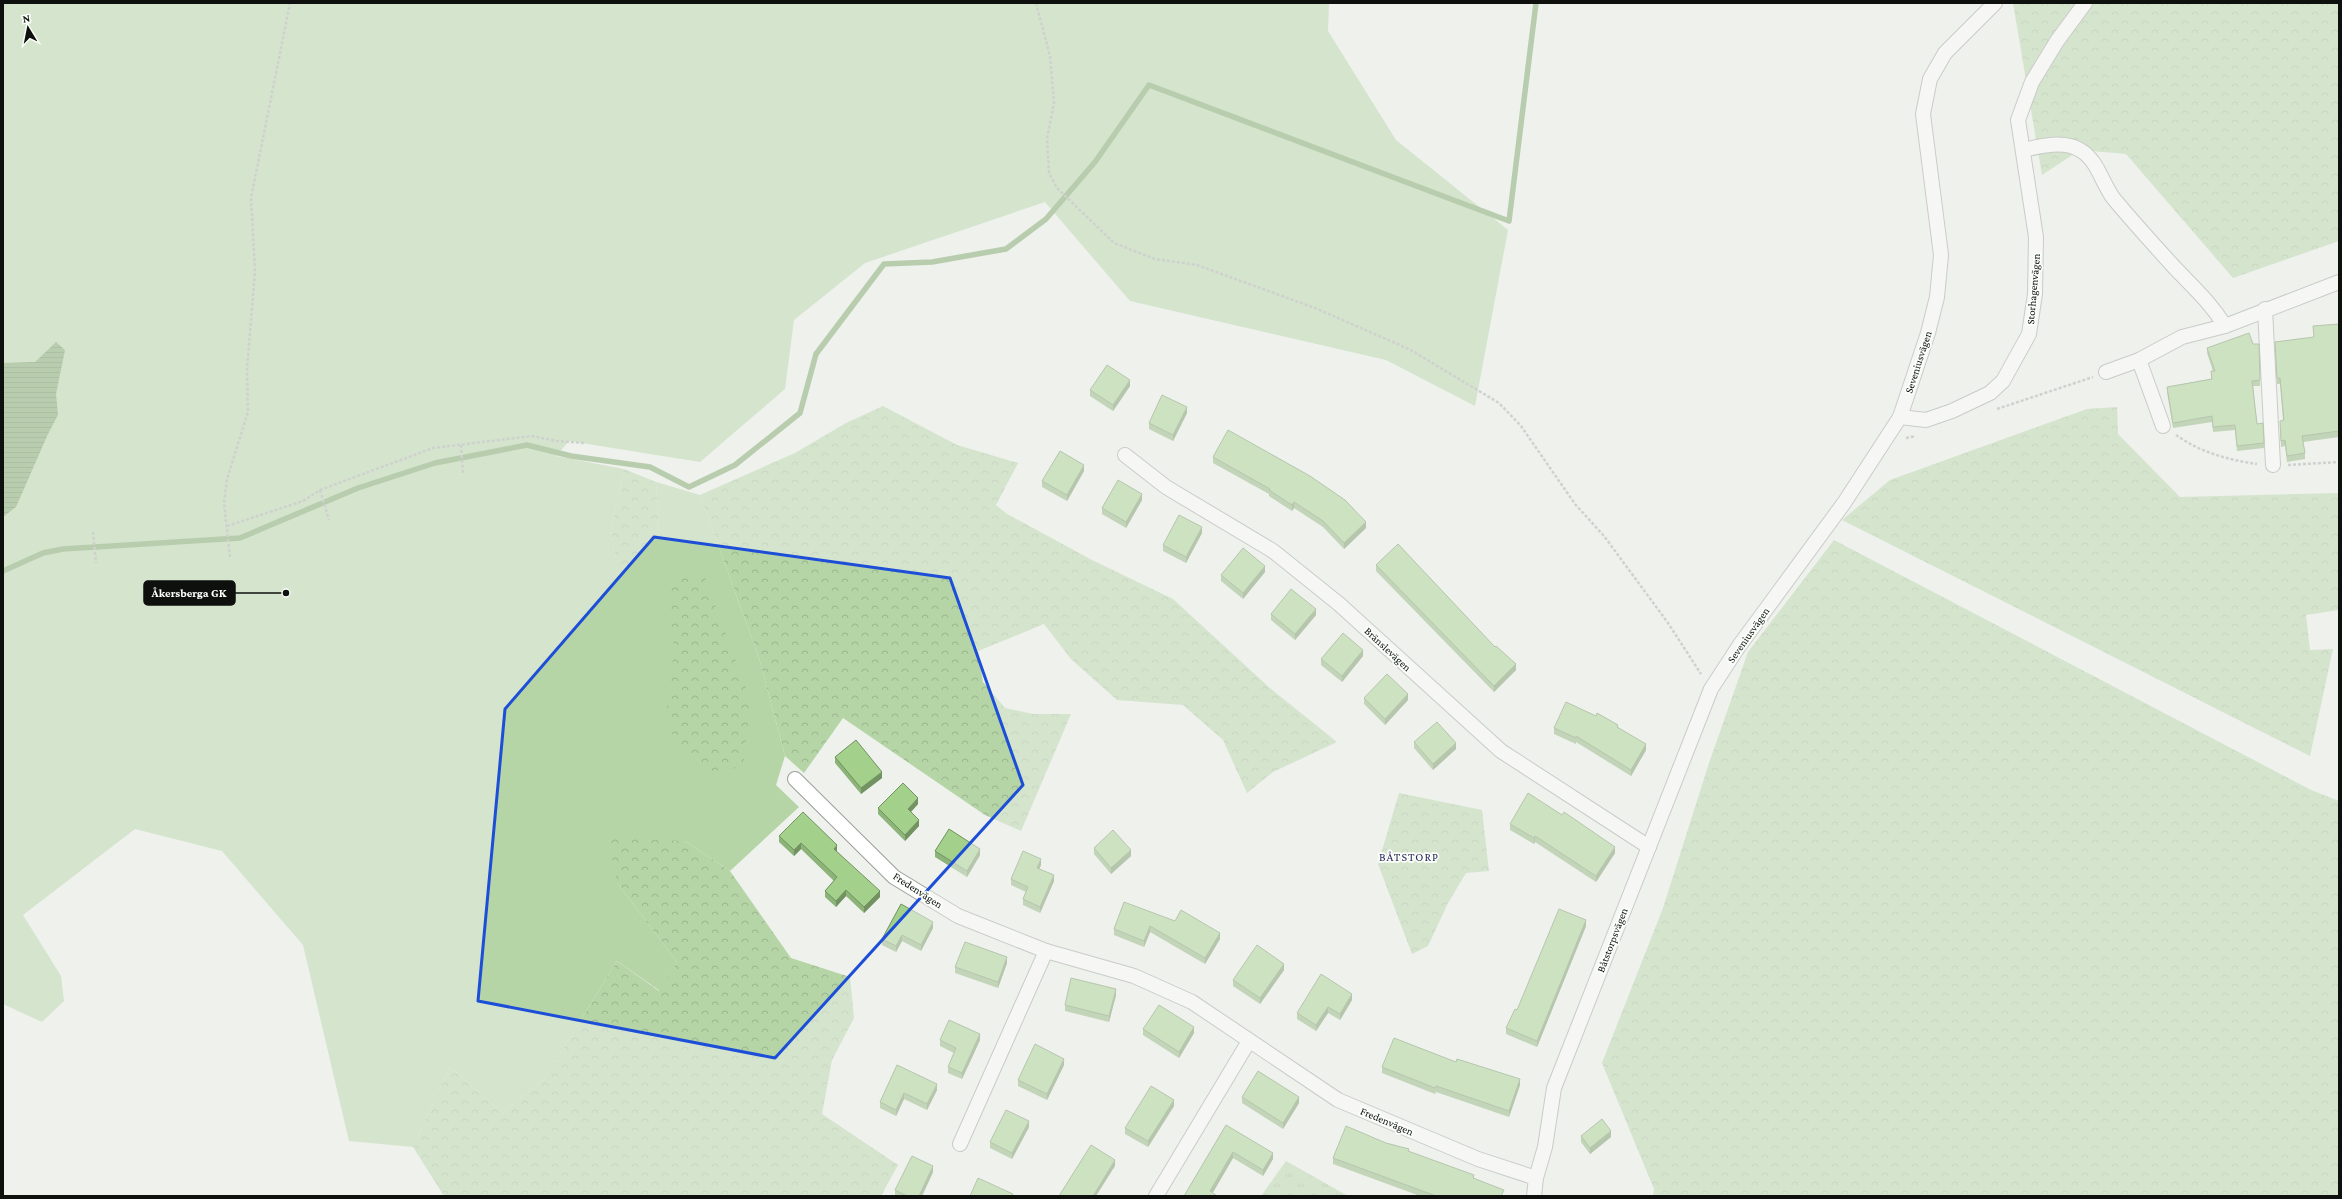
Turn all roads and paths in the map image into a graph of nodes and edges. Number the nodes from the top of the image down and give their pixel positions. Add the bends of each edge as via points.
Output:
1 (290, 3) edge
2 (1036, 3) edge
3 (1995, 3) edge
4 (2085, 3) edge
5 (2023, 150) junction
6 (2339, 282) edge
7 (2265, 310) junction
8 (2225, 326) junction
9 (2139, 360) junction
10 (2106, 372) dead end
11 (1900, 417) junction
12 (2163, 426) joint
13 (584, 443) dead end
14 (461, 445) junction
15 (1125, 456) dead end
16 (2339, 462) edge
17 (2273, 465) junction
18 (463, 474) dead end
19 (320, 490) junction
20 (329, 520) dead end
21 (227, 526) junction
22 (93, 532) dead end
23 (230, 557) dead end
24 (96, 563) dead end
25 (1711, 689) junction
26 (795, 779) dead end
27 (1649, 847) junction
28 (1046, 951) junction
29 (1249, 1041) junction
30 (960, 1144) dead end
31 (1536, 1178) junction
32 (1156, 1196) edge
33 (1534, 1196) edge

1 - 21 path via 252,198 256,271 247,369 248,412 227,479 224,503
2 - 25 path via 1050,56 1054,103 1047,139 1049,173 1057,188 1074,206 1114,243 1155,259 1197,266 1316,308 1409,349 1500,403 1521,426 1575,504 1609,542 1668,623
3 - 11 street, Seveniusvägen via 1945,53 1930,79 1923,114 1942,255 1937,297 1930,326
4 - 5 street, Storhagenvägen via 2056,41 2032,82 2018,120
5 - 8 street via 2045,145 2068,146 2080,150 2098,168 2111,195 2214,308
5 - 11 street, Storhagenvägen via 2036,237 2035,294 2029,334 2003,381 1990,393 1926,420
6 - 7 street
7 - 8 street
7 - 17 street
8 - 9 street via 2182,337
9 - 10 street
9 - 12 street
11 - 25 street, Seveniusvägen via 1844,504 1739,646
12 - 17 path via 2194,447 2239,462
13 - 14 path via 532,436
14 - 18 path
14 - 19 path via 434,448
15 - 27 street, Bränslevägen via 1166,488 1273,551 1339,604 1501,751
16 - 17 path
19 - 20 path
19 - 21 path via 303,501
21 - 23 path
22 - 24 path
25 - 27 street, Båtstorpsvägen
26 - 28 street, Fredenvägen via 894,877 958,916
27 - 31 street, Båtstorpsvägen via 1554,1088 1545,1147
28 - 29 street, Fredenvägen via 1134,976 1192,1002
28 - 30 street
29 - 31 street, Fredenvägen via 1338,1100 1478,1159
29 - 32 street
31 - 33 street, Båtstorpsvägen

